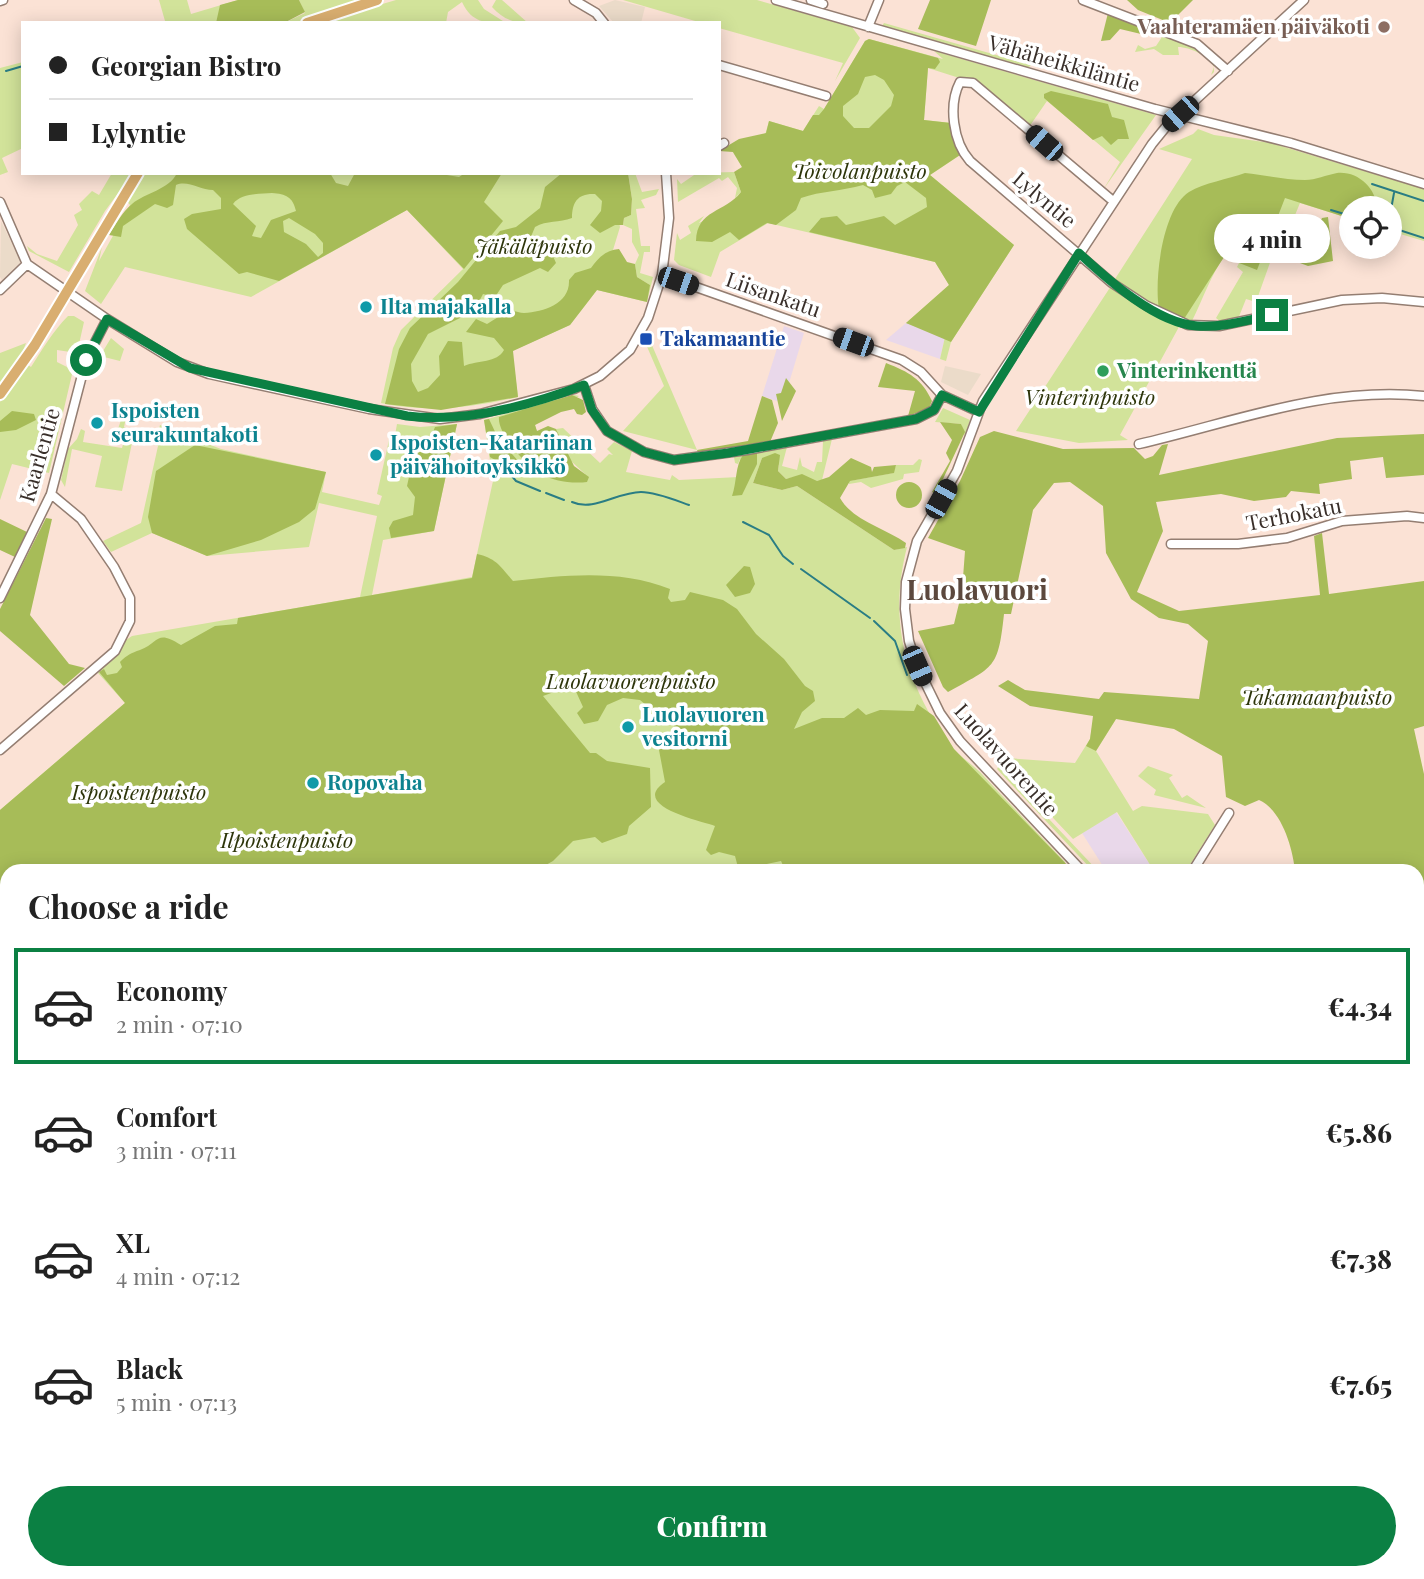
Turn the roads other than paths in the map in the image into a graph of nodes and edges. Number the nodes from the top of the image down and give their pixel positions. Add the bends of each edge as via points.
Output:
1 (376, 0) edge
2 (573, 0) edge
3 (776, 0) edge
4 (811, 0) edge
5 (879, 0) edge
6 (1083, 0) edge
7 (1304, 0) edge
8 (823, 4) dead end
9 (313, 21) edge
10 (602, 21) edge
11 (869, 27) junction
12 (721, 66) edge
13 (1228, 72) junction
14 (826, 96) dead end
15 (1180, 114) junction
16 (137, 175) edge
17 (668, 175) edge
18 (1424, 184) edge
19 (1113, 201) junction
20 (0, 202) edge
21 (1079, 253) junction
22 (27, 264) junction
23 (662, 275) junction
24 (0, 290) edge
25 (67, 291) junction
26 (1424, 302) edge
27 (107, 319) junction
28 (584, 385) junction
29 (0, 394) edge
30 (942, 395) junction
31 (1424, 396) edge
32 (979, 412) junction
33 (1139, 444) dead end
34 (51, 494) junction
35 (1424, 518) edge
36 (1171, 544) dead end
37 (0, 598) edge
38 (0, 750) edge
39 (1229, 813) dead end
40 (1075, 864) edge
41 (1197, 864) edge

1 - 9 main road
2 - 10 street
3 - 11 street, Vähäheikkiläntie
4 - 8 street
5 - 11 street
6 - 13 street via 1192,41
7 - 13 street, Luolavuorentie
11 - 15 street, Vähäheikkiläntie
12 - 14 street
13 - 15 street, Luolavuorentie
15 - 18 street, Vähäheikkiläntie
15 - 19 street, Luolavuorentie via 1152,144
16 - 25 main road
17 - 23 street via 669,222
19 - 21 street, Luolavuorentie
19 - 21 street, Lylyntie via 973,83 960,82 955,131 959,148
20 - 22 street
21 - 26 street, Lylyntie via 1147,306 1188,325 1219,326 1342,300
21 - 32 street, Luolavuorentie
22 - 24 street
22 - 25 street
23 - 28 street via 648,318 630,350
23 - 30 street, Liisankatu via 902,360
25 - 27 street
25 - 29 main road
27 - 28 street via 190,368 407,416 440,419 480,414
27 - 34 street, Kaarlentie via 86,360
28 - 30 street via 592,410 607,431 644,452 684,460 916,419 934,410
30 - 32 street, Liisankatu
31 - 33 street via 1362,394 1308,400
32 - 40 street, Luolavuorentie via 961,463 910,559 904,595 909,641 925,686 960,741
34 - 37 street, Kaarlentie
34 - 38 street via 81,519 114,567 130,598 130,621 115,651
35 - 36 street, Terhokatu via 1342,522 1287,538 1238,544
39 - 41 street

